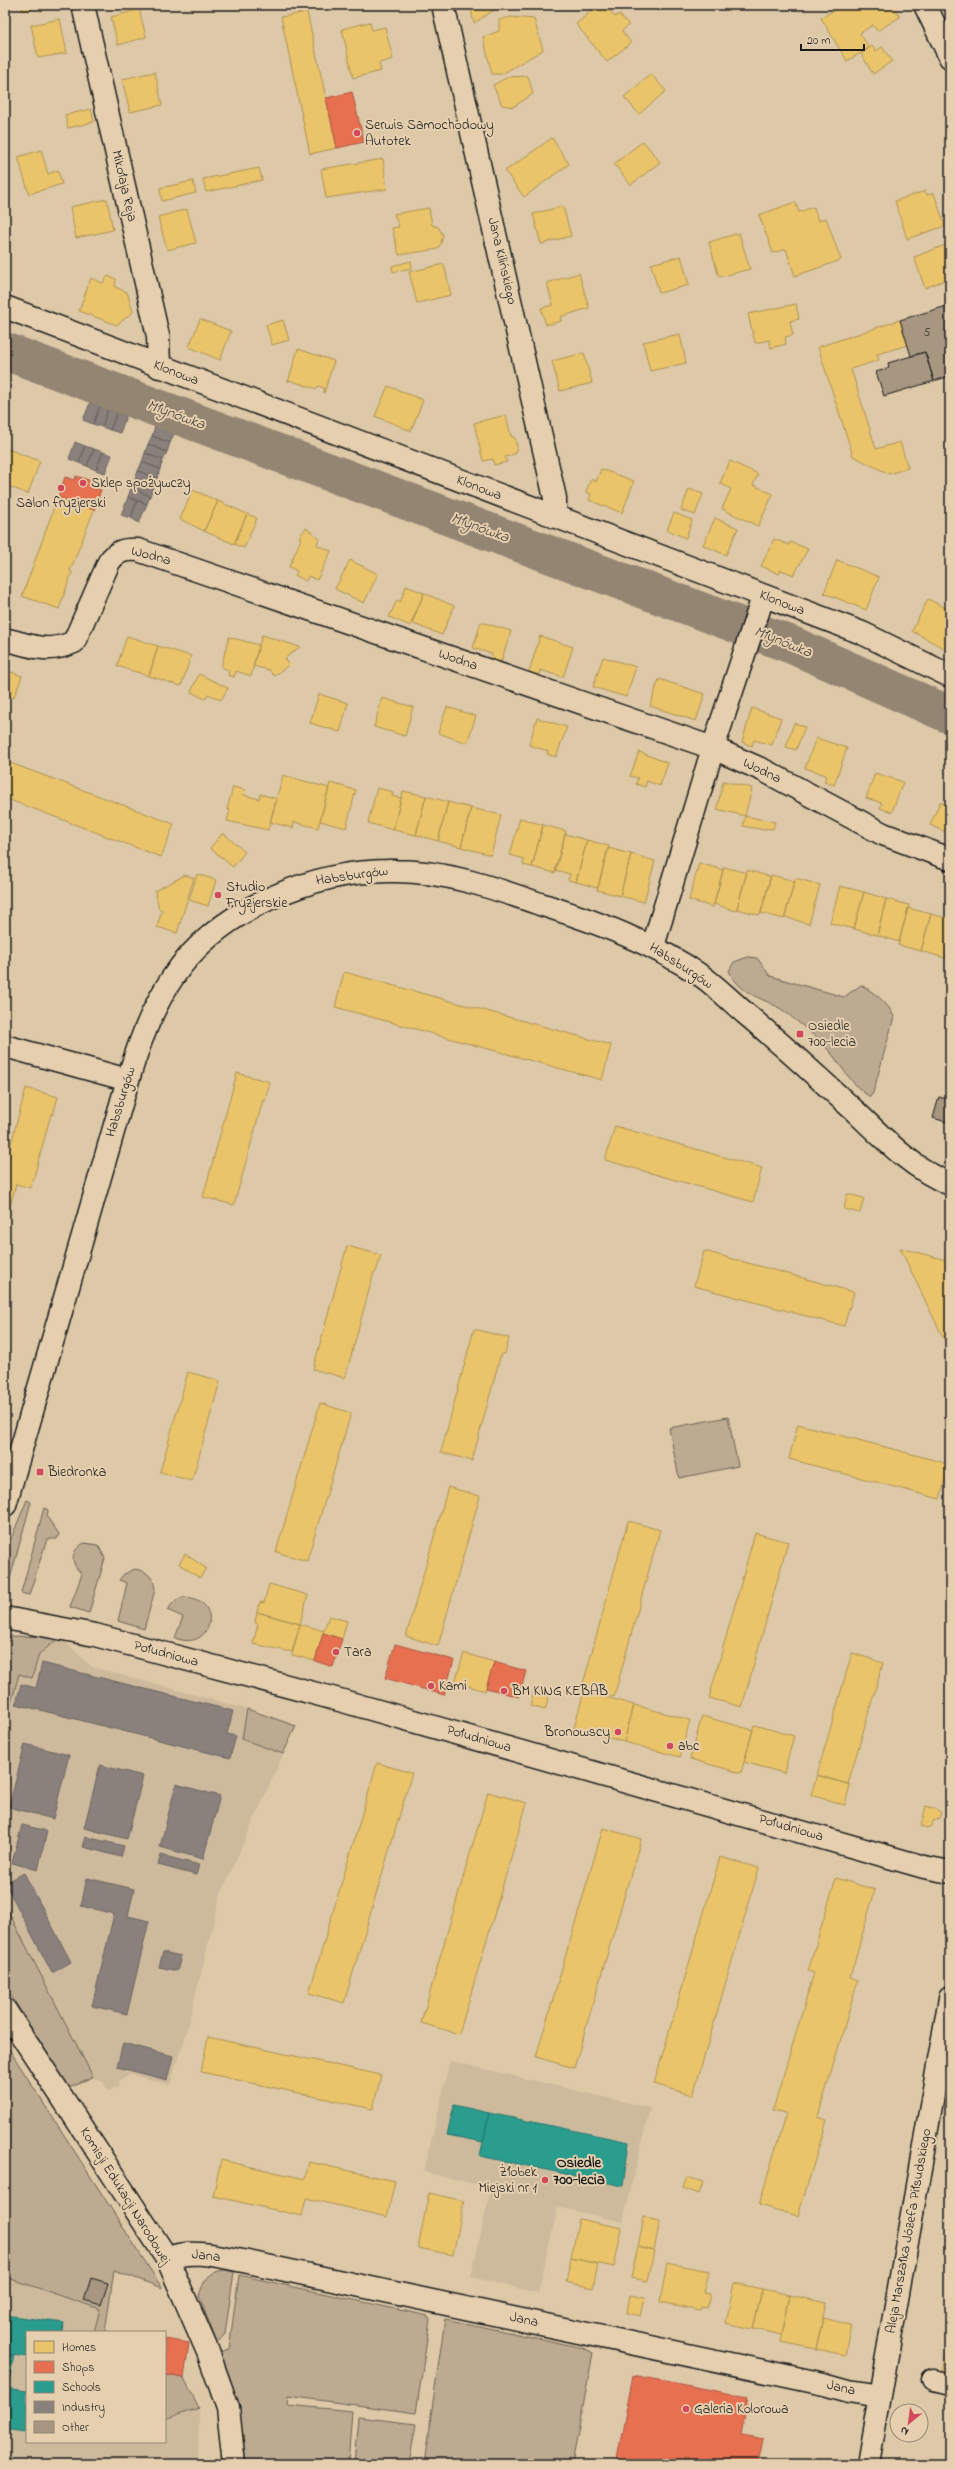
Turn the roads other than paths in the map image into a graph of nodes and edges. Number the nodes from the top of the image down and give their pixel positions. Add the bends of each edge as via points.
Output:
1 (83, 5) edge
2 (443, 5) edge
3 (925, 5) edge
4 (950, 57) edge
5 (5, 307) edge
6 (159, 367) junction
7 (555, 517) junction
8 (763, 597) junction
9 (5, 639) edge
10 (950, 676) edge
11 (713, 748) junction
12 (950, 859) edge
13 (653, 946) junction
14 (5, 1046) edge
15 (128, 1080) junction
16 (950, 1184) edge
17 (5, 1506) edge
18 (5, 1618) edge
19 (950, 1872) edge
20 (950, 1998) edge
21 (5, 2010) edge
22 (167, 2258) junction
23 (880, 2396) junction
24 (234, 2464) edge
25 (868, 2464) edge

1 - 6 street, Mikołaja Reja via 158,336
2 - 7 street, Jana Kilińskiego via 555,498
3 - 4 street
5 - 6 street, Klonowa
6 - 7 street, Klonowa
7 - 8 street, Klonowa
8 - 10 street, Klonowa via 862,633
8 - 11 street
9 - 11 street, Wodna via 46,650 63,648 74,642 109,562 115,554 125,549 138,550
11 - 12 street, Wodna via 763,770 883,834
11 - 13 street
13 - 15 street, Habsburgów via 491,887 441,876 396,870 342,875 311,882 275,895 247,911 211,935 188,957 172,978 153,1014 136,1052
13 - 16 street, Habsburgów via 704,978 787,1048 917,1167
14 - 15 street
15 - 17 street, Habsburgów
18 - 19 street, Południowa via 95,1635 343,1700 924,1867
20 - 23 street, Aleja Marszałka Józefa Piłsudskiego
21 - 22 street, Komisji Edukacji Narodowej
22 - 23 street, Jana via 181,2254 203,2253
22 - 24 street, Komisji Edukacji Narodowej via 208,2352 228,2408
23 - 25 street, Aleja Marszałka Józefa Piłsudskiego

